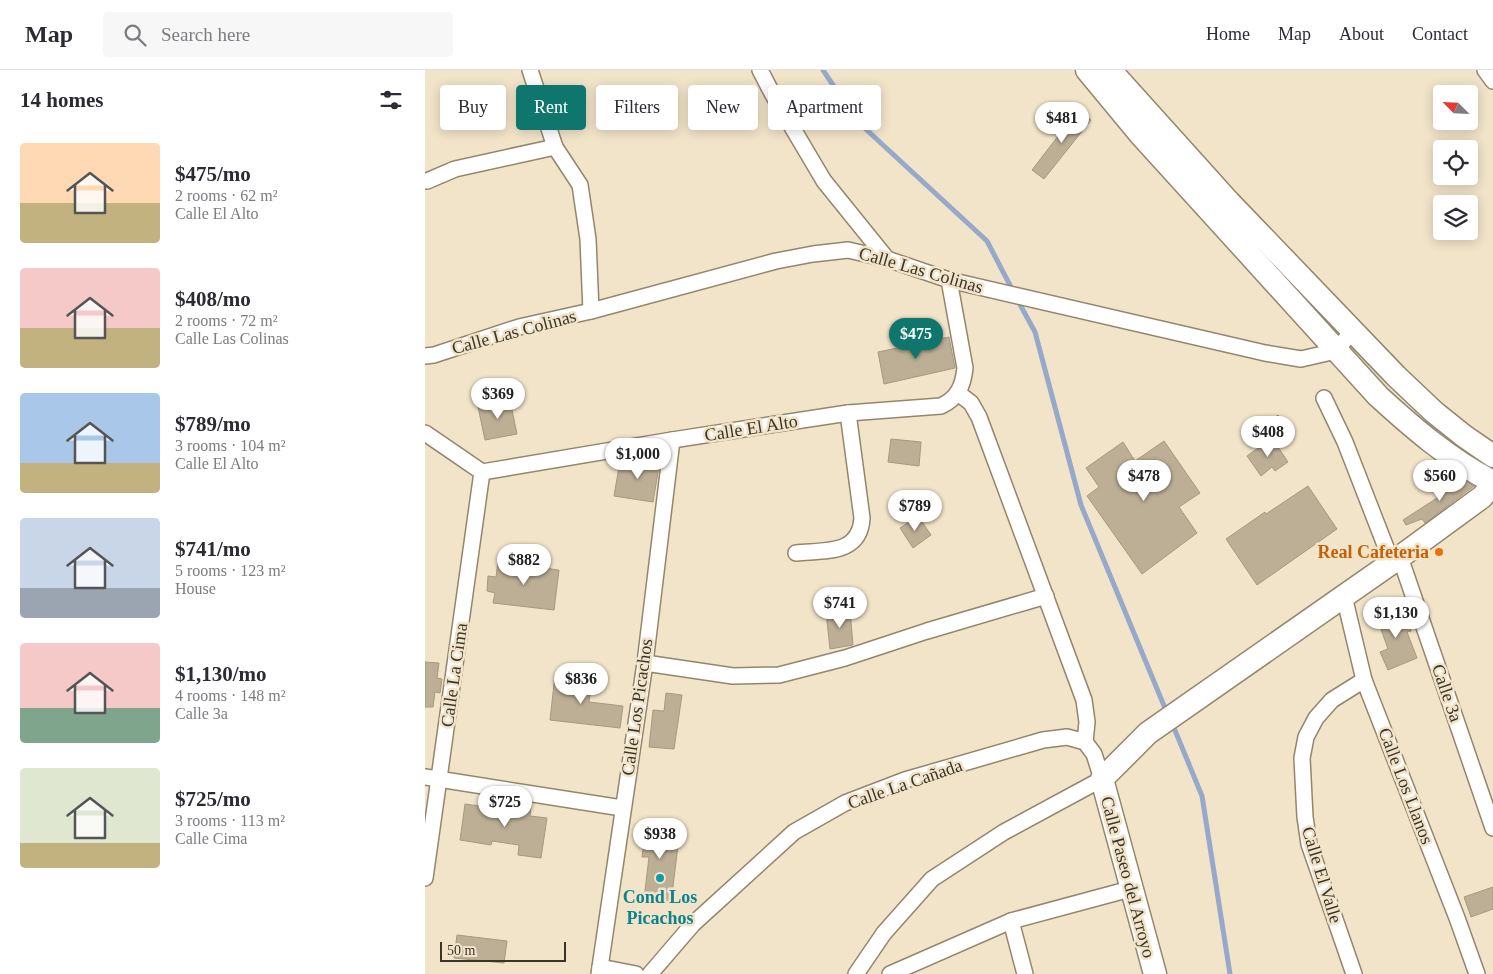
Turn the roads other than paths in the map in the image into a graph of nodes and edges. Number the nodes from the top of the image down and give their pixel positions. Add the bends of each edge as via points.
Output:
1 (530, 70) edge
2 (760, 70) edge
3 (1087, 70) edge
4 (1110, 70) edge
5 (1485, 70) edge
6 (1493, 80) edge
7 (555, 147) junction
8 (427, 181) dead end
9 (887, 259) junction
10 (949, 280) junction
11 (591, 311) junction
12 (1353, 330) junction
13 (1336, 351) junction
14 (428, 358) edge
15 (958, 394) junction
16 (1324, 398) dead end
17 (848, 413) junction
18 (425, 432) edge
19 (673, 440) junction
20 (1493, 456) edge
21 (482, 472) junction
22 (1493, 483) edge
23 (796, 553) dead end
24 (1396, 560) junction
25 (1046, 596) junction
26 (1344, 596) junction
27 (645, 663) junction
28 (1364, 680) junction
29 (1085, 742) junction
30 (432, 778) edge
31 (1101, 779) junction
32 (622, 808) junction
33 (1493, 828) edge
34 (425, 878) edge
35 (1130, 889) junction
36 (1011, 921) junction
37 (599, 971) edge
38 (636, 974) edge
39 (650, 974) edge
40 (856, 974) edge
41 (890, 974) edge
42 (1025, 974) edge
43 (1155, 974) edge
44 (1355, 974) edge
45 (1477, 974) edge

1 - 7 street
2 - 9 street via 823,181
3 - 13 main road via 1140,134
4 - 12 main road via 1229,202
5 - 6 street
7 - 8 street via 455,169
7 - 11 street via 580,185 588,239
9 - 10 street, Calle Las Colinas
9 - 11 street, Calle Las Colinas via 848,250 813,254
10 - 13 street, Calle Las Colinas via 1301,359
10 - 15 street via 965,368
11 - 14 street, Calle Las Colinas via 519,327
12 - 13 street
12 - 20 main road via 1434,412
13 - 22 main road via 1408,423 1450,456
15 - 17 street, Calle El Alto via 941,406
15 - 25 street via 971,403 979,417
16 - 24 street, Calle 3a
17 - 19 street, Calle El Alto
17 - 23 street via 861,528 851,544
18 - 21 street
19 - 21 street, Calle El Alto
19 - 27 street, Calle Los Picachos
21 - 30 street, Calle La Cima
22 - 24 main road via 1482,497
24 - 26 main road
24 - 33 street, Calle 3a
25 - 27 street via 779,675 733,676
25 - 29 street via 1084,700
26 - 28 street, Calle Los Llanos
26 - 31 main road via 1148,733
27 - 32 street, Calle Los Picachos
28 - 44 street, Calle El Valle via 1332,700 1315,718 1302,758 1309,844
28 - 45 street, Calle Los Llanos
29 - 31 street via 1094,754
29 - 39 street, Calle La Cañada via 1067,737 1043,740 905,780 845,803 794,832 693,924
30 - 32 street
30 - 34 street, Calle La Cima
31 - 35 main road, Calle Paseo del Arroyo
31 - 40 street via 1004,832 932,879 884,933
32 - 37 street, Calle Los Picachos
35 - 36 street
35 - 43 main road, Calle Paseo del Arroyo
36 - 41 street
36 - 42 street
37 - 38 street

